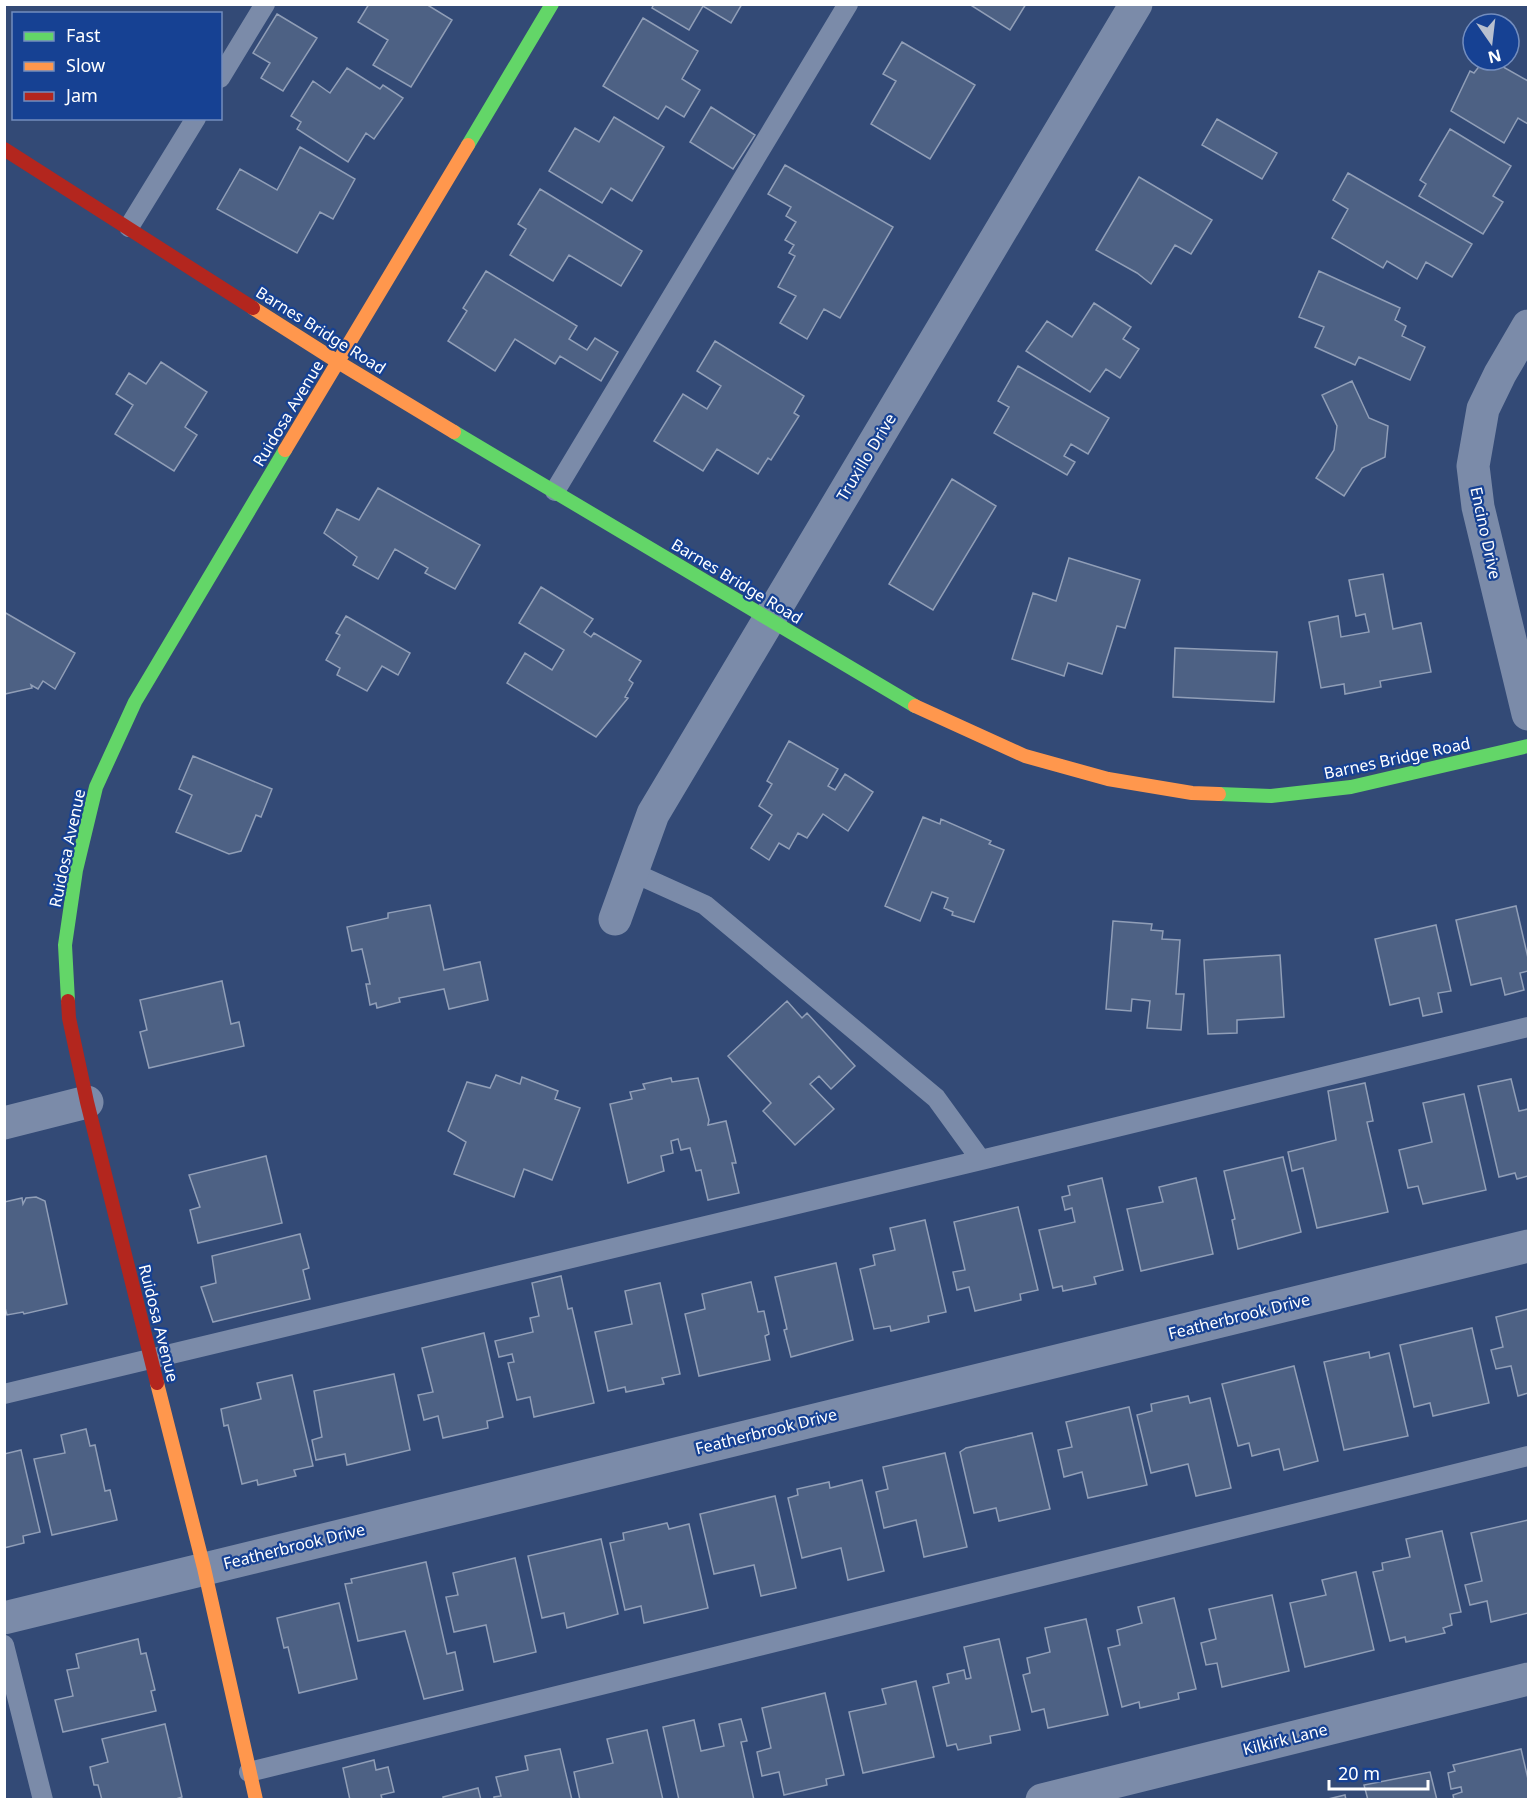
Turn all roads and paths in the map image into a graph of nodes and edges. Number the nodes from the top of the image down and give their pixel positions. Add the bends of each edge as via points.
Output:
1 (265, 4) edge
2 (552, 4) edge
3 (848, 4) edge
4 (1136, 4) edge
5 (222, 75) edge
6 (195, 120) edge
7 (4, 149) edge
8 (129, 227) junction
9 (1528, 326) edge
10 (338, 362) junction
11 (555, 491) junction
12 (769, 620) junction
13 (1528, 714) edge
14 (1528, 746) edge
15 (632, 872) junction
16 (615, 919) dead end
17 (1528, 1027) edge
18 (87, 1102) junction
19 (4, 1123) edge
20 (981, 1160) junction
21 (1528, 1246) edge
22 (150, 1358) junction
23 (4, 1394) edge
24 (1528, 1456) edge
25 (204, 1568) junction
26 (4, 1618) edge
27 (4, 1645) edge
28 (1528, 1679) edge
29 (249, 1772) junction
30 (43, 1800) edge
31 (255, 1800) edge
32 (1042, 1800) edge

1 - 5 lane
2 - 10 street, Ruidosa Avenue
3 - 11 lane
4 - 12 street, Truxillo Drive
6 - 8 lane
7 - 8 street, Barnes Bridge Road
8 - 10 street, Barnes Bridge Road
9 - 13 street, Encino Drive via 1483,409 1473,466 1478,507
10 - 11 street, Barnes Bridge Road
10 - 18 street, Ruidosa Avenue via 135,702 96,787 76,870 65,945 69,1018
11 - 12 street, Barnes Bridge Road
12 - 14 street, Barnes Bridge Road via 918,708 1025,756 1108,778 1181,791 1271,796 1351,787
12 - 15 street, Truxillo Drive via 653,814
15 - 16 street, Truxillo Drive
15 - 20 lane via 705,905 936,1098
17 - 20 lane
18 - 19 street
18 - 22 street, Ruidosa Avenue
20 - 22 lane
21 - 25 street, Featherbrook Drive
22 - 23 lane
22 - 25 street, Ruidosa Avenue
24 - 29 lane
25 - 26 street, Featherbrook Drive
25 - 29 street, Ruidosa Avenue
27 - 30 lane
28 - 32 street, Kilkirk Lane
29 - 31 street, Ruidosa Avenue

